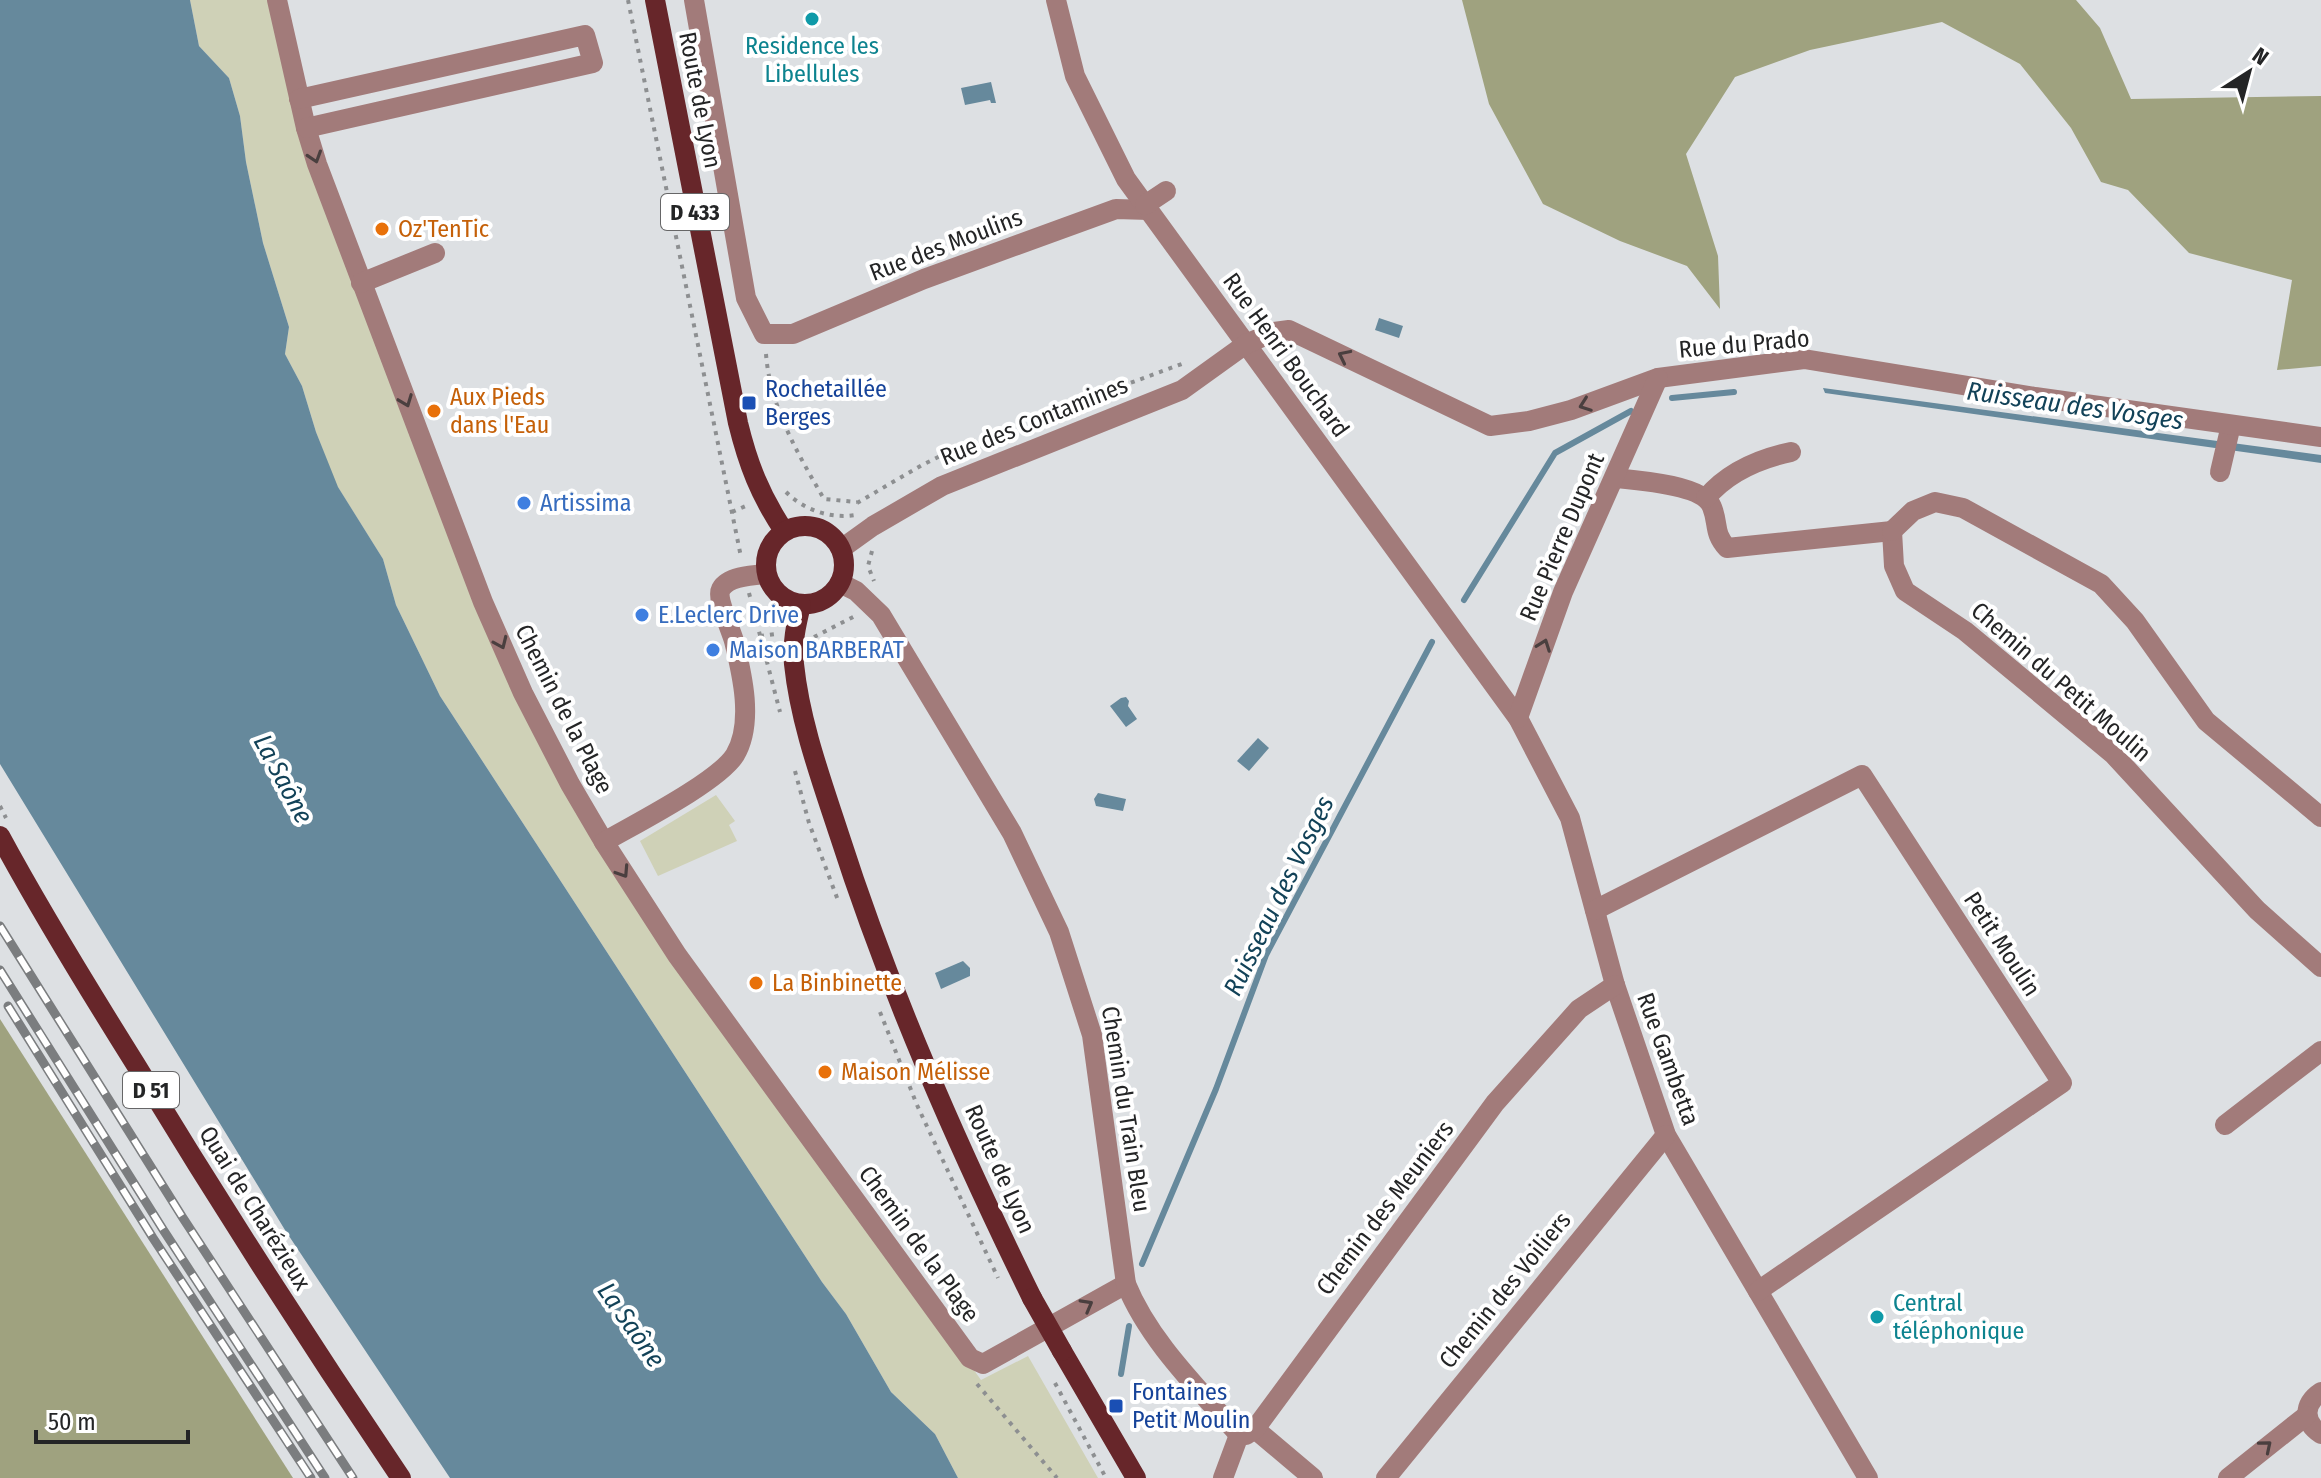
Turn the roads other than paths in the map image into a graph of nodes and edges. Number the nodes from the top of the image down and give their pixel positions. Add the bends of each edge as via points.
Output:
1 (277, 0) edge
2 (655, 0) edge
3 (694, 0) edge
4 (1056, 0) edge
5 (299, 99) junction
6 (306, 128) junction
7 (1166, 191) dead end
8 (1147, 207) junction
9 (435, 253) dead end
10 (361, 283) junction
11 (1246, 344) junction
12 (1658, 378) junction
13 (2231, 425) junction
14 (2321, 437) edge
15 (1791, 452) dead end
16 (2220, 472) dead end
17 (1615, 478) junction
18 (1706, 498) junction
19 (784, 531) junction
20 (1892, 531) junction
21 (841, 549) junction
22 (766, 574) junction
23 (840, 583) junction
24 (801, 605) junction
25 (1518, 718) junction
26 (2321, 817) edge
27 (0, 836) edge
28 (604, 842) junction
29 (1595, 910) junction
30 (2321, 967) edge
31 (1615, 985) junction
32 (2321, 1051) edge
33 (2225, 1125) dead end
34 (1666, 1135) junction
35 (1126, 1284) junction
36 (1758, 1291) junction
37 (2321, 1392) edge
38 (2306, 1416) junction
39 (1247, 1432) junction
40 (2321, 1434) edge
41 (1131, 1470) edge
42 (401, 1478) edge
43 (1223, 1478) edge
44 (1313, 1478) edge
45 (1386, 1478) edge
46 (1868, 1478) edge
47 (2228, 1478) edge

1 - 5 street, Chemin de la Plage
2 - 19 main road, Route de Lyon / D 433 via 745,453 763,499
3 - 8 street, Rue des Moulins via 746,298 764,334 793,334 924,279 1116,209
4 - 8 street, Rue Henri Bouchard via 1075,76 1126,179
5 - 6 street, Chemin de la Plage
5 - 6 street via 585,35 593,63
6 -> 10 street, Chemin de la Plage
7 - 8 street
8 - 11 street, Rue Henri Bouchard
9 - 10 street
10 -> 28 street, Chemin de la Plage via 503,648
12 -> 11 street, Rue du Prado via 1571,410 1490,426 1289,330
11 - 21 street, Rue des Contamines via 1182,390 970,473
11 - 25 street, Rue Henri Bouchard
12 - 13 street, Rue du Prado via 1804,359
12 - 17 street, Rue Pierre Dupont
13 - 14 street, Rue du Prado
13 - 16 street
15 - 18 street via 1760,459
17 - 18 street via 1662,483
25 -> 17 street, Rue Pierre Dupont via 1563,592
18 - 20 street via 1717,537 1727,548
19 - 21 main road via 796,526 823,530
19 - 22 main road via 768,550
20 - 26 street via 1913,511 1935,502 1963,508 2101,584 2135,621 2206,721
20 - 30 street, Chemin du Petit Moulin via 1894,566 1905,591 1965,631 2113,754 2257,910
21 - 23 main road
22 - 24 main road via 781,597
22 - 28 street via 729,582 719,596 743,682 744,722 736,754 712,778
23 - 24 main road via 824,599
23 - 35 street, Chemin du Train Bleu via 881,615 1012,833 1059,932 1092,1035
24 - 41 main road, Route de Lyon, bridge via 794,635 801,709 851,873 915,1041 1032,1298
25 - 29 street, Rue Gambetta via 1570,818
27 - 42 main road, Quai de Charézieux / D 51 via 209,1186
28 -> 35 street, Chemin de la Plage via 677,955 971,1368
29 - 31 street, Rue Gambetta
29 - 36 street, Petit Moulin via 1862,775 2062,1083
31 - 34 street, Rue Gambetta
31 - 39 street, Chemin des Meuniers via 1579,1009 1495,1103
32 - 33 street
34 - 36 street, Rue Gambetta
34 - 45 street, Chemin des Voiliers
35 - 39 street, Chemin du Train Bleu via 1153,1332
36 - 46 street, Rue Gambetta
37 - 38 street via 2313,1397
38 - 40 street
47 -> 38 street
39 - 43 street, Chemin des Meuniers
39 - 44 street

